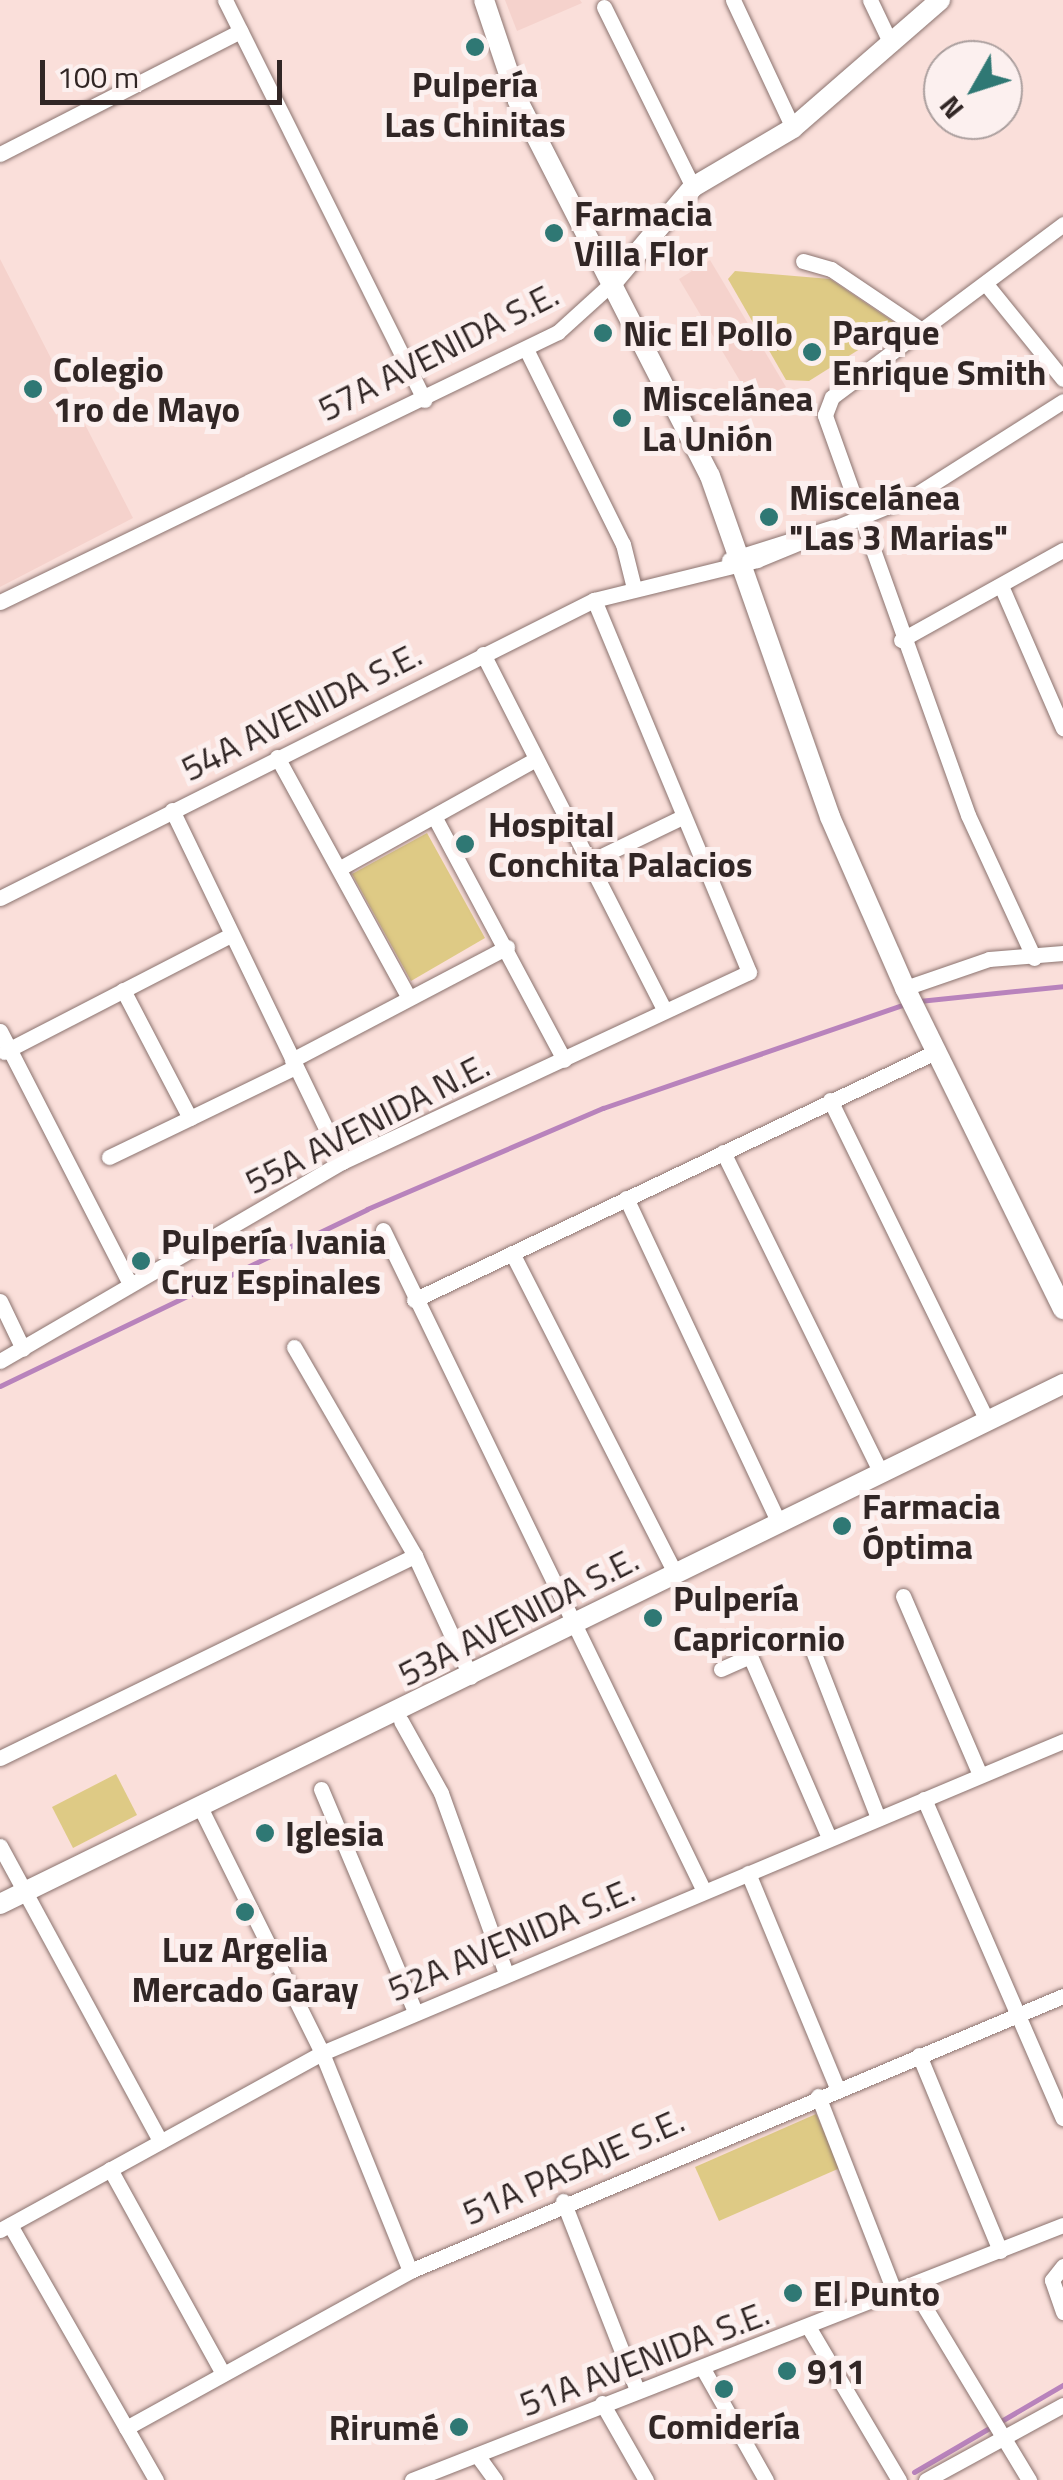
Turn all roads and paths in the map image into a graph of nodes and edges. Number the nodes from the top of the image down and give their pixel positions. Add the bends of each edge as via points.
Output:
1 (226, 0) edge
2 (484, 0) edge
3 (733, 0) edge
4 (870, 0) edge
5 (940, 0) edge
6 (604, 7) dead end
7 (240, 30) junction
8 (892, 44) junction
9 (793, 128) junction
10 (0, 154) edge
11 (693, 187) junction
12 (1063, 224) edge
13 (804, 261) dead end
14 (612, 283) junction
15 (986, 284) junction
16 (922, 330) junction
17 (526, 349) junction
18 (1063, 380) edge
19 (424, 400) junction
20 (1063, 402) edge
21 (858, 516) junction
22 (1063, 550) edge
23 (735, 559) junction
24 (634, 588) junction
25 (1002, 588) junction
26 (594, 600) junction
27 (0, 602) edge
28 (900, 640) junction
29 (483, 654) junction
30 (1063, 728) edge
31 (278, 757) junction
32 (536, 759) junction
33 (172, 810) junction
34 (682, 816) junction
35 (435, 818) junction
36 (589, 862) junction
37 (342, 867) junction
38 (0, 898) edge
39 (231, 936) junction
40 (507, 946) junction
41 (1063, 953) edge
42 (1034, 958) junction
43 (124, 990) junction
44 (408, 996) junction
45 (910, 998) junction
46 (664, 1010) junction
47 (0, 1031) edge
48 (4, 1051) edge
49 (935, 1052) junction
50 (564, 1060) junction
51 (294, 1063) junction
52 (830, 1100) junction
53 (190, 1118) junction
54 (722, 1152) junction
55 (109, 1158) dead end
56 (342, 1162) junction
57 (626, 1198) junction
58 (383, 1230) dead end
59 (512, 1253) junction
60 (130, 1284) junction
61 (414, 1300) junction
62 (0, 1301) edge
63 (1063, 1309) edge
64 (294, 1347) dead end
65 (23, 1349) junction
66 (0, 1361) edge
67 (1063, 1384) edge
68 (987, 1420) junction
69 (880, 1471) junction
70 (778, 1521) junction
71 (416, 1556) junction
72 (675, 1574) junction
73 (903, 1596) dead end
74 (574, 1625) junction
75 (810, 1646) dead end
76 (721, 1669) dead end
77 (471, 1677) junction
78 (402, 1721) dead end
79 (1063, 1741) edge
80 (0, 1758) edge
81 (980, 1776) junction
82 (321, 1789) dead end
83 (924, 1799) junction
84 (202, 1809) junction
85 (878, 1818) junction
86 (829, 1838) junction
87 (0, 1846) edge
88 (748, 1873) junction
89 (704, 1891) junction
90 (22, 1893) junction
91 (0, 1904) edge
92 (506, 1974) junction
93 (1063, 1996) edge
94 (415, 2012) junction
95 (1019, 2015) junction
96 (322, 2053) junction
97 (919, 2055) junction
98 (837, 2088) junction
99 (818, 2096) junction
100 (1063, 2118) edge
101 (160, 2141) junction
102 (110, 2169) junction
103 (563, 2201) junction
104 (1063, 2225) edge
105 (5, 2228) edge
106 (1000, 2251) junction
107 (1063, 2266) edge
108 (410, 2271) junction
109 (912, 2286) junction
110 (896, 2293) junction
111 (1063, 2312) edge
112 (809, 2328) junction
113 (702, 2367) junction
114 (222, 2372) junction
115 (637, 2390) junction
116 (602, 2403) junction
117 (1063, 2405) edge
118 (126, 2428) junction
119 (999, 2429) junction
120 (477, 2455) junction
121 (156, 2480) edge
122 (412, 2480) edge
123 (495, 2480) edge
124 (646, 2480) edge
125 (766, 2480) edge
126 (899, 2480) edge
127 (926, 2480) edge
128 (1029, 2480) edge

1 - 7 street
2 - 14 street via 518,100
3 - 9 street
4 - 8 street
5 - 8 street, 57A AVENIDA S.E.
6 - 11 street
7 - 10 street
7 - 19 street
8 - 9 street, 57A AVENIDA S.E.
9 - 11 street, 57A AVENIDA S.E.
11 - 14 street, 57A AVENIDA S.E.
12 - 15 street
13 - 16 street
14 - 17 street, 57A AVENIDA S.E.
14 - 23 street via 710,476
15 - 16 street
15 - 18 street
16 - 21 street via 832,397 825,416
17 - 19 street, 57A AVENIDA S.E.
17 - 24 street via 623,544
19 - 27 street, 57A AVENIDA S.E.
20 - 21 street, 54A AVENIDA S.E. via 976,464
21 - 23 street, 54A AVENIDA S.E.
21 - 28 street
22 - 25 street
23 - 24 street, 54A AVENIDA S.E.
23 - 45 street via 830,817
24 - 26 street, 54A AVENIDA S.E.
25 - 28 street
25 - 30 street
26 - 29 street, 54A AVENIDA S.E.
26 - 34 street
28 - 42 street
29 - 31 street, 54A AVENIDA S.E.
29 - 32 street
31 - 33 street, 54A AVENIDA S.E.
31 - 37 street
32 - 35 street
32 - 36 street
33 - 38 street, 54A AVENIDA S.E.
33 - 39 street
34 - 36 street
34 - 46 street, 55A AVENIDA N.E. via 749,972
35 - 37 street
35 - 40 street
36 - 46 street
37 - 44 street
39 - 43 street
39 - 51 street
40 - 44 street
40 - 50 street
41 - 42 street
42 - 45 street via 989,958
43 - 48 street
43 - 53 street
44 - 51 street
45 - 49 street
46 - 50 street, 55A AVENIDA N.E.
47 - 48 street
48 - 60 street
49 - 52 street
49 - 63 street
50 - 56 street, 55A AVENIDA N.E.
51 - 53 street
51 - 56 street
52 - 54 street
52 - 68 street
53 - 55 street
54 - 57 street
54 - 69 street
56 - 60 street, 55A AVENIDA N.E.
57 - 59 street
57 - 70 street
58 - 61 street
59 - 61 street
59 - 72 street
60 - 65 street, 55A AVENIDA N.E.
61 - 74 street
62 - 65 street
64 - 71 street
65 - 66 street
67 - 68 street, 53A AVENIDA S.E.
68 - 69 street, 53A AVENIDA S.E.
69 - 70 street, 53A AVENIDA S.E.
70 - 72 street, 53A AVENIDA S.E.
71 - 77 street
71 - 80 street
72 - 74 street, 53A AVENIDA S.E.
73 - 81 street
74 - 77 street, 53A AVENIDA S.E.
74 - 89 street
75 - 85 street
76 - 86 street via 750,1656
77 - 84 street, 53A AVENIDA S.E.
78 - 92 street via 441,1792
79 - 81 street, 52A AVENIDA S.E.
81 - 83 street, 52A AVENIDA S.E.
82 - 94 street
83 - 85 street, 52A AVENIDA S.E.
83 - 95 street
84 - 90 street, 53A AVENIDA S.E.
84 - 96 street
85 - 86 street, 52A AVENIDA S.E.
86 - 88 street, 52A AVENIDA S.E.
87 - 90 street
88 - 89 street, 52A AVENIDA S.E.
88 - 98 street
89 - 92 street, 52A AVENIDA S.E.
90 - 91 street, 53A AVENIDA S.E.
90 - 101 street
92 - 94 street, 52A AVENIDA S.E.
93 - 95 street, 51A PASAJE S.E.
94 - 96 street, 52A AVENIDA S.E.
95 - 97 street, 51A PASAJE S.E.
95 - 100 street
96 - 101 street, 52A AVENIDA S.E.
96 - 108 street
97 - 98 street, 51A PASAJE S.E.
97 - 106 street
98 - 99 street, 51A PASAJE S.E.
99 - 103 street, 51A PASAJE S.E.
99 - 110 street
101 - 102 street, 52A AVENIDA S.E.
102 - 105 street, 52A AVENIDA S.E.
102 - 114 street
103 - 108 street, 51A PASAJE S.E.
103 - 115 street
104 - 106 street, 51A AVENIDA S.E.
105 - 118 street
106 - 109 street, 51A AVENIDA S.E.
107 - 111 street via 1052,2280
108 - 114 street, 51A PASAJE S.E.
109 - 110 street, 51A AVENIDA S.E.
109 - 119 street
110 - 112 street, 51A AVENIDA S.E.
112 - 113 street, 51A AVENIDA S.E.
112 - 126 street
113 - 115 street, 51A AVENIDA S.E.
113 - 125 street
114 - 118 street, 51A PASAJE S.E.
115 - 116 street, 51A AVENIDA S.E.
116 - 120 street, 51A AVENIDA S.E.
116 - 124 street
117 - 119 street
118 - 121 street
119 - 127 street
119 - 128 street
120 - 122 street, 51A AVENIDA S.E.
120 - 123 street

